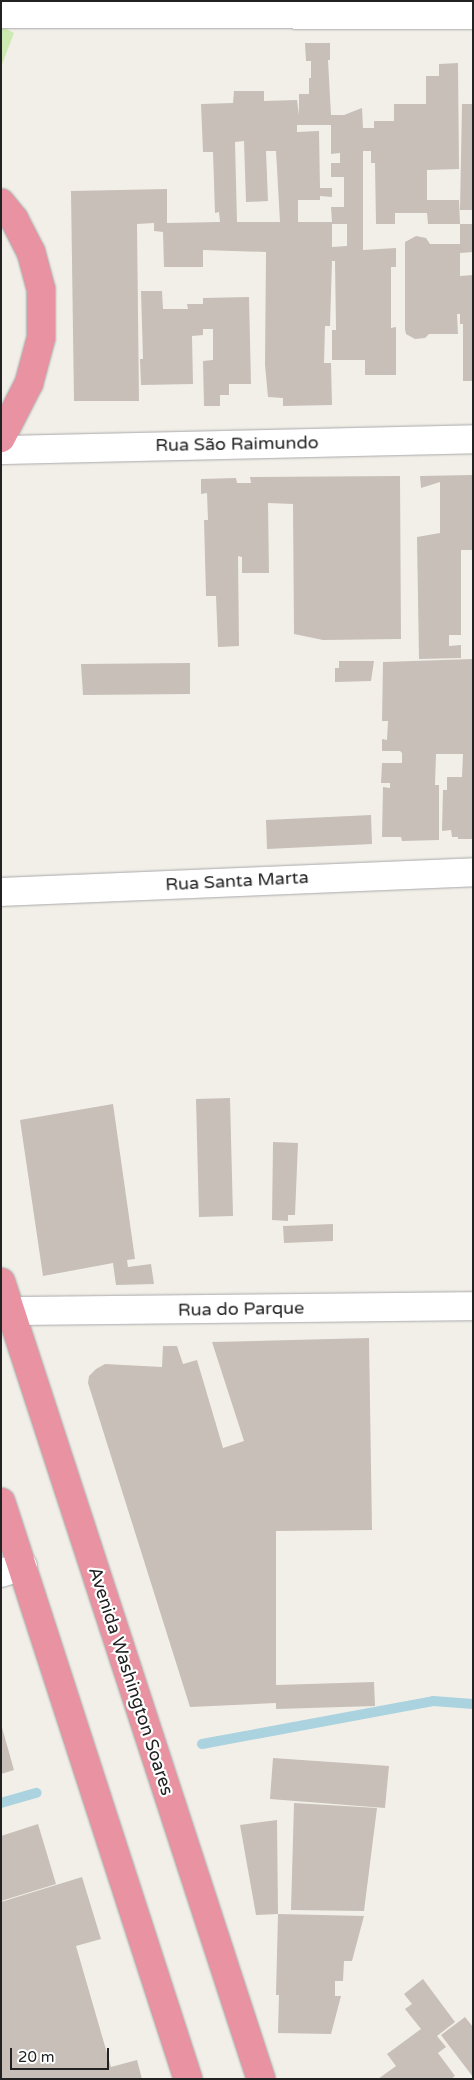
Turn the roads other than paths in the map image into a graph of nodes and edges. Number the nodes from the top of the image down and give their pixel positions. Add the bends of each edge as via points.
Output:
1 (42, 8) edge
2 (1, 14) edge
3 (473, 15) edge
4 (1, 203) edge
5 (1, 438) edge
6 (473, 439) edge
7 (1, 450) edge
8 (473, 872) edge
9 (1, 892) edge
10 (1, 1282) edge
11 (473, 1306) edge
12 (10, 1311) junction
13 (1, 1502) edge
14 (12, 1569) edge
15 (188, 2079) edge
16 (262, 2079) edge

1 - 2 street
1 - 3 street
4 - 5 highway via 14,219 31,252 41,290 41,338 30,383
6 - 7 street, Rua São Raimundo
8 - 9 street, Rua Santa Marta
10 - 12 highway, Avenida Washington Soares
11 - 12 street, Rua do Parque
12 - 16 highway, Avenida Washington Soares
13 - 14 highway
14 - 15 highway

